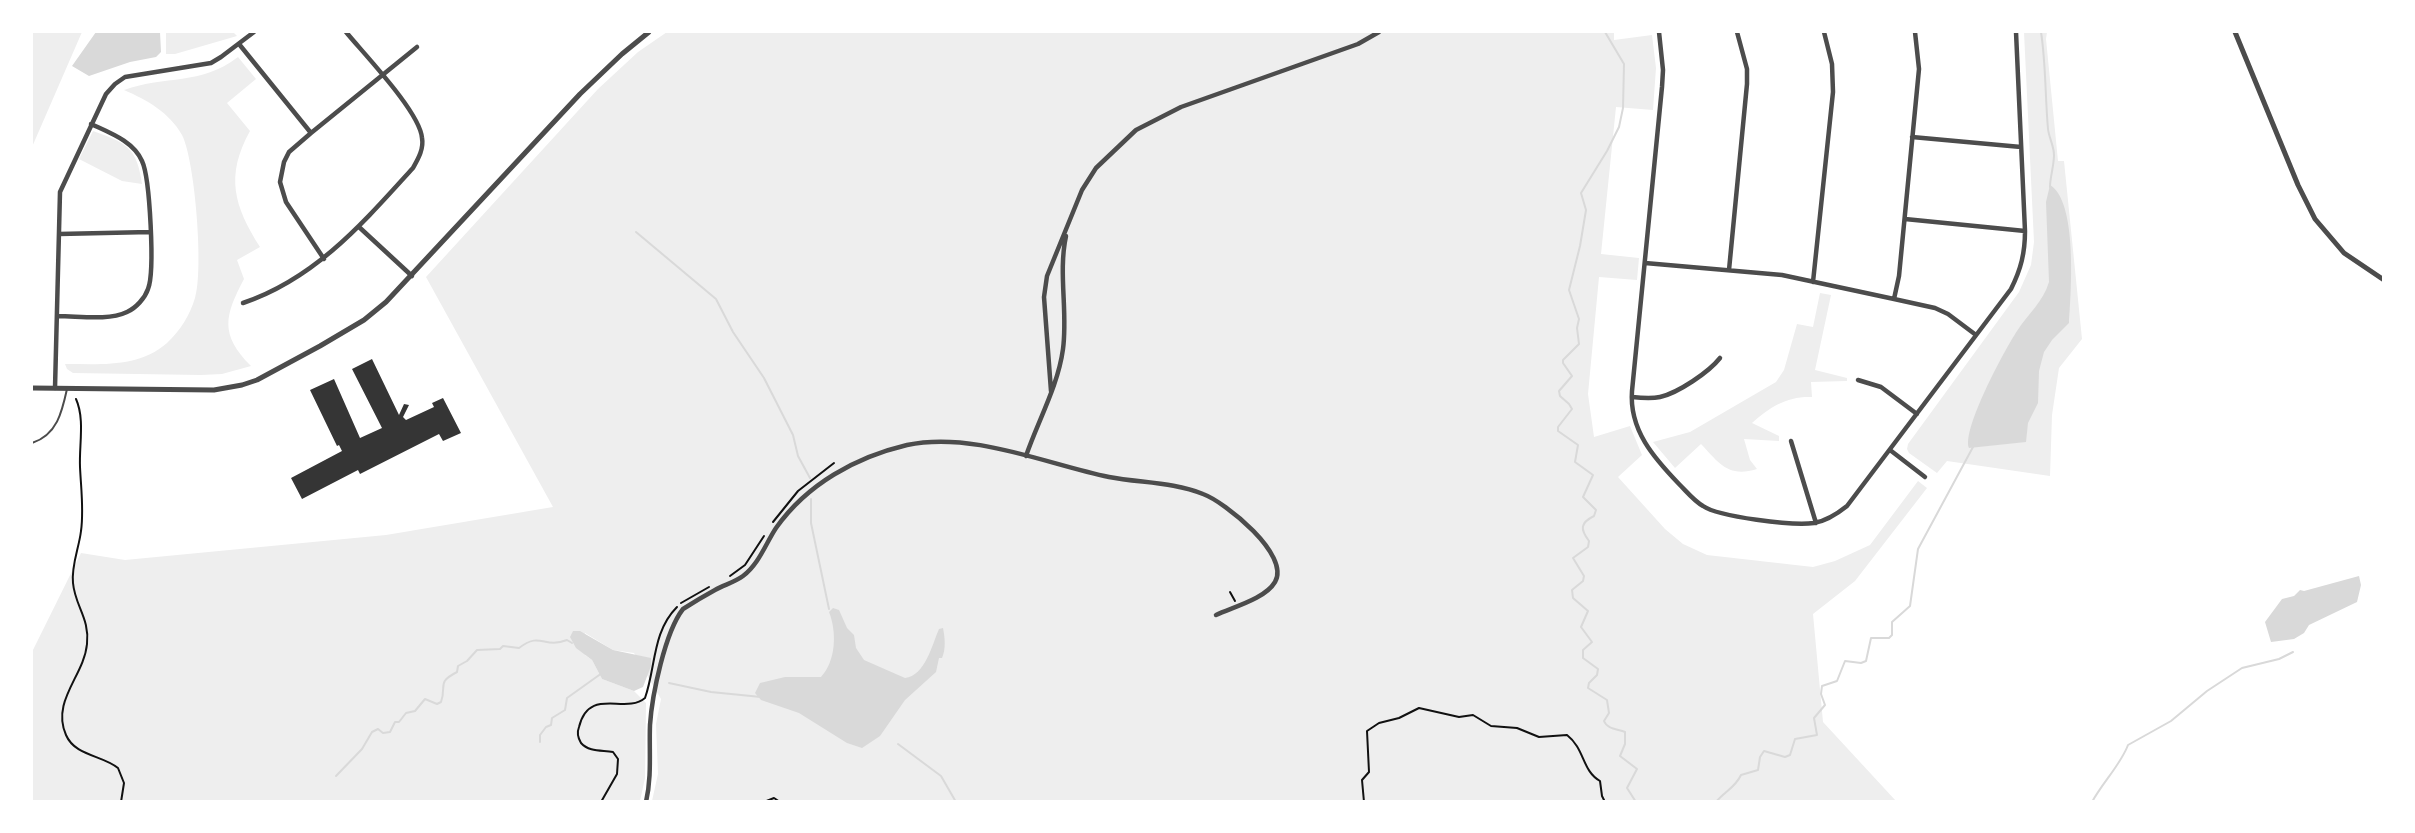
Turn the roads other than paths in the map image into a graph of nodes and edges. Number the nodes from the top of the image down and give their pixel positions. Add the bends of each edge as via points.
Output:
1 (254, 32) edge
2 (346, 32) edge
3 (649, 32) edge
4 (1379, 32) edge
5 (1659, 32) edge
6 (1737, 32) edge
7 (1824, 32) edge
8 (1915, 32) edge
9 (2016, 32) edge
10 (2235, 32) edge
11 (239, 44) junction
12 (417, 47) dead end
13 (382, 76) junction
14 (91, 124) junction
15 (311, 133) junction
16 (1913, 137) junction
17 (2021, 147) junction
18 (1905, 219) junction
19 (1069, 222) junction
20 (359, 227) junction
21 (2025, 231) junction
22 (150, 232) junction
23 (59, 234) junction
24 (324, 259) junction
25 (1645, 263) junction
26 (1729, 270) junction
27 (412, 276) junction
28 (2384, 280) edge
29 (1813, 282) junction
30 (1894, 299) junction
31 (243, 303) dead end
32 (58, 317) junction
33 (1976, 335) junction
34 (1720, 358) dead end
35 (1858, 380) dead end
36 (32, 388) edge
37 (55, 388) junction
38 (67, 388) junction
39 (1051, 391) junction
40 (1632, 397) junction
41 (1917, 414) junction
42 (1791, 441) dead end
43 (32, 443) edge
44 (1889, 450) junction
45 (1026, 456) junction
46 (1925, 477) dead end
47 (1816, 523) junction
48 (1216, 615) dead end
49 (646, 802) edge

1 - 11 street
2 - 13 street
3 - 27 street via 583,91
4 - 19 street via 1358,44 1181,107 1136,130 1097,168
5 - 25 street via 1663,71
6 - 26 street via 1747,84
7 - 29 street via 1833,92
8 - 16 street via 1919,69
9 - 17 street
10 - 28 street via 2315,219 2344,253
11 - 14 street via 211,63 125,77 106,94
11 - 15 street
12 - 13 street
13 - 15 street
13 - 20 street via 413,114 422,147 413,168
14 - 22 street via 121,138 143,162
14 - 23 street via 60,192
15 - 24 street via 289,152 280,182 286,202
16 - 17 street
16 - 18 street
17 - 21 street
18 - 21 street
18 - 30 street
19 - 39 street via 1063,250 1063,349
19 - 39 street via 1047,276 1044,297
20 - 24 street
20 - 27 street
21 - 33 street via 2020,270
22 - 23 street
22 - 32 street via 151,276 142,300 127,312
23 - 32 street
24 - 31 street
25 - 26 street
25 - 40 street
26 - 29 street
27 - 38 street via 364,320 242,385 214,390
29 - 30 street
30 - 33 street via 1935,308
32 - 37 street
33 - 41 street
34 - 40 street via 1712,369 1671,393
35 - 41 street via 1881,387
36 - 37 street
37 - 38 street
38 - 43 lane via 56,426
39 - 45 street
40 - 47 street via 1645,444 1703,507 1726,516
41 - 44 street
42 - 47 street
44 - 46 street
44 - 47 street via 1847,506
45 - 48 street via 1202,493 1225,505 1263,542 1278,574 1263,594
45 - 49 street via 951,443 910,444 866,457 803,497 745,575 683,609 677,617 668,636 650,722

